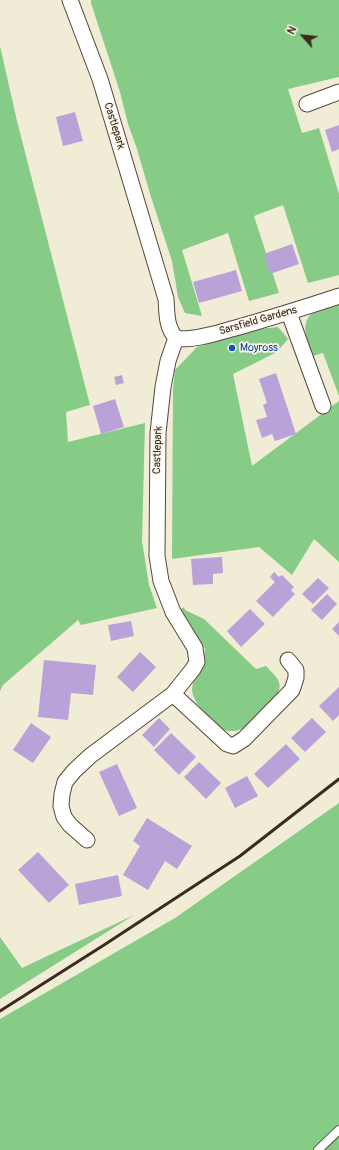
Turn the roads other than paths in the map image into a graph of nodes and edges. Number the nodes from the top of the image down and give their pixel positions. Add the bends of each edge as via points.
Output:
1 (70, 0) edge
2 (339, 92) edge
3 (307, 104) dead end
4 (339, 296) edge
5 (289, 313) junction
6 (176, 338) junction
7 (322, 406) dead end
8 (288, 660) dead end
9 (173, 694) junction
10 (87, 840) dead end
11 (339, 1130) edge
12 (318, 1150) edge

1 - 6 street, Castlepark via 100,79 166,298 169,326
2 - 3 street
4 - 5 street, Sarsfield Gardens
5 - 6 street, Sarsfield Gardens via 195,338
5 - 7 street
6 - 9 street, Castlepark via 168,361 158,433 157,556 162,582 173,612 196,648 197,662
8 - 9 street via 296,670 292,690 244,739 233,746 227,744
9 - 10 street, Castlepark via 90,756 65,782 61,806 64,817
11 - 12 lane

